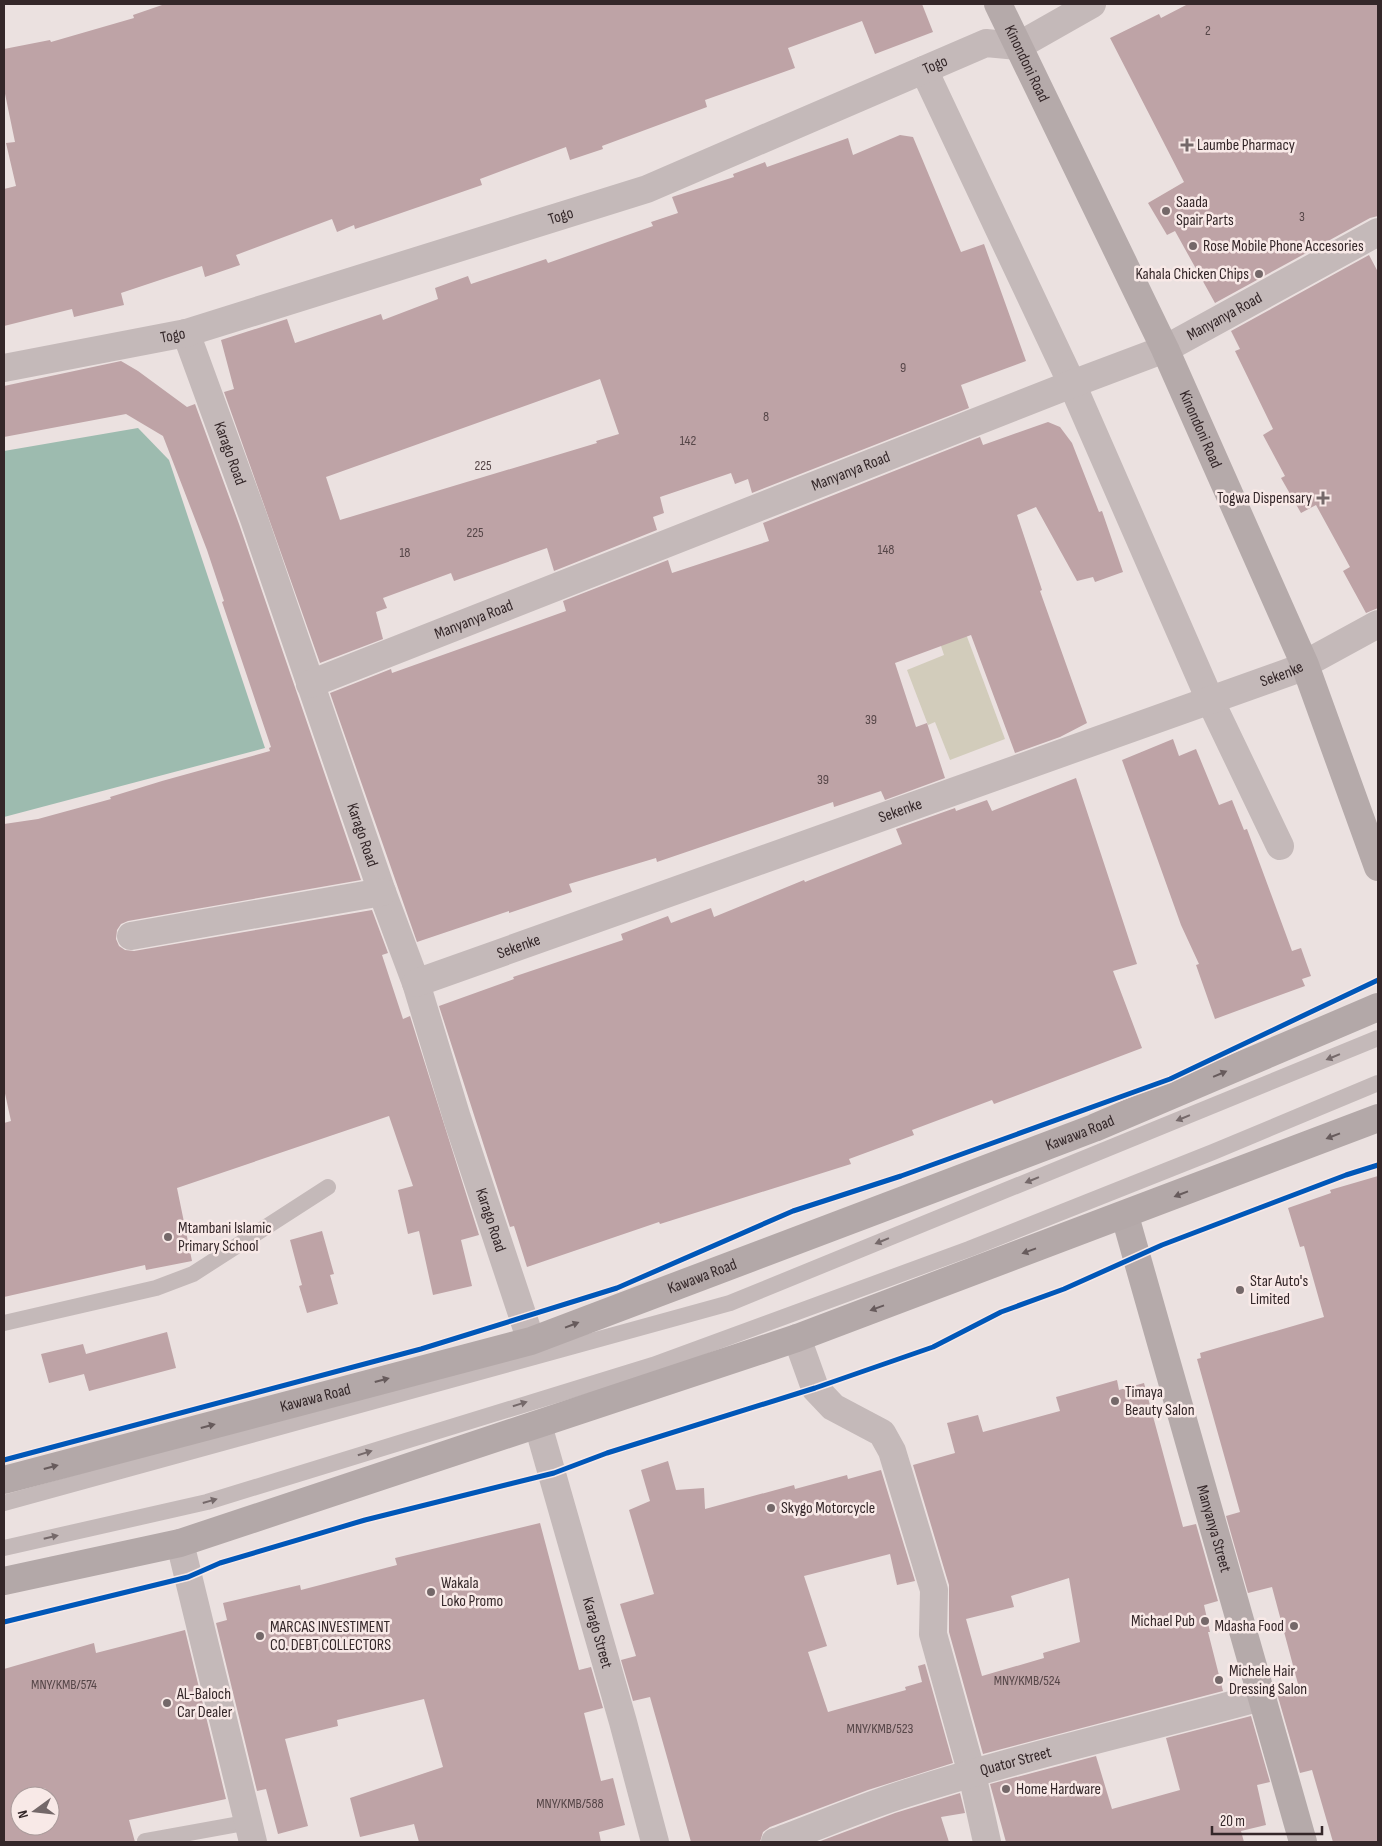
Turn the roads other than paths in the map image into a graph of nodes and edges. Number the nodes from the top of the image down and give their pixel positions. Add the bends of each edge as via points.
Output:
1 (998, 4) edge
2 (1092, 4) edge
3 (1018, 46) junction
4 (924, 70) junction
5 (1378, 232) edge
6 (186, 333) junction
7 (1165, 349) junction
8 (4, 368) edge
9 (1072, 384) junction
10 (1378, 624) edge
11 (1305, 665) junction
12 (310, 684) junction
13 (1210, 700) junction
14 (1280, 846) dead end
15 (1378, 867) edge
16 (382, 892) junction
17 (131, 936) dead end
18 (416, 983) junction
19 (1378, 1006) edge
20 (1378, 1038) edge
21 (1378, 1083) edge
22 (1378, 1118) edge
23 (328, 1187) dead end
24 (1125, 1216) junction
25 (4, 1322) edge
26 (797, 1338) junction
27 (531, 1340) junction
28 (538, 1425) junction
29 (4, 1480) edge
30 (4, 1503) edge
31 (180, 1543) junction
32 (4, 1548) edge
33 (4, 1581) edge
34 (1261, 1697) junction
35 (972, 1774) junction
36 (252, 1832) edge
37 (145, 1841) dead end
38 (655, 1842) edge
39 (775, 1842) edge
40 (987, 1842) edge
41 (1302, 1842) edge

1 - 3 street, Kinondoni Road
2 - 3 street
3 - 4 street, Togo via 986,43
3 - 7 street, Kinondoni Road
4 - 6 street, Togo via 647,189
4 - 9 street
5 - 7 street, Manyanya Road
6 - 8 street, Togo
6 - 12 street, Karago Road
7 - 9 street, Manyanya Road
7 - 11 street, Kinondoni Road
9 - 12 street, Manyanya Road
9 - 13 street
10 - 11 street, Sekenke
11 - 13 street, Sekenke
11 - 15 street, Kinondoni Road
12 - 16 street, Karago Road
13 - 14 street
13 - 18 street, Sekenke
16 - 17 street
16 - 18 street, Karago Road
18 - 27 street, Karago Road
27 -> 19 main road, Kawawa Road via 1094,1128
20 -> 30 lane, Kawawa Road via 730,1303
32 -> 21 lane via 207,1502 653,1365 968,1249
22 -> 24 main road
23 - 25 lane via 193,1274 148,1290
24 -> 26 main road
24 - 34 street, Manyanya Street
26 - 28 main road
26 - 35 street via 815,1388 833,1407 882,1433 892,1451 934,1590 933,1634
29 -> 27 main road, Kawawa Road
28 - 31 main road
28 - 38 street, Karago Street via 624,1722
31 - 33 main road
31 - 36 street
34 - 35 street, Quator Street
34 - 41 street, Manyanya Street
35 - 39 street, Quator Street via 871,1805
35 - 40 street
36 - 37 lane

